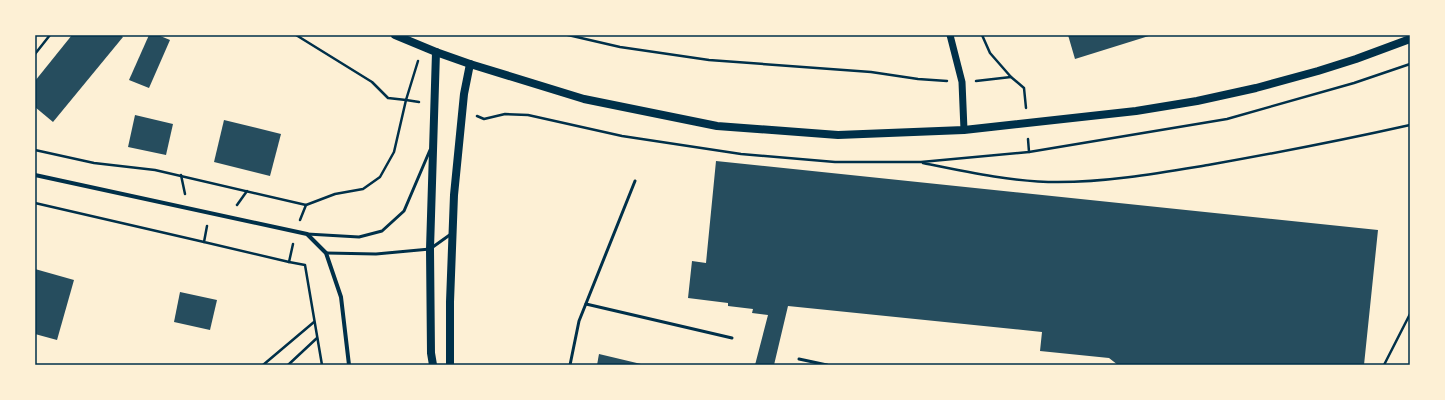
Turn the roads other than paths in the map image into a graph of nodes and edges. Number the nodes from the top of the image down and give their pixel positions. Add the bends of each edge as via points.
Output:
1 (395, 35) edge
2 (950, 35) edge
3 (1410, 39) edge
4 (436, 52) junction
5 (470, 64) junction
6 (964, 130) junction
7 (432, 144) junction
8 (35, 175) edge
9 (635, 181) dead end
10 (453, 233) junction
11 (307, 234) junction
12 (430, 249) junction
13 (326, 253) junction
14 (586, 304) junction
15 (732, 338) dead end
16 (799, 359) dead end
17 (349, 365) edge
18 (433, 365) edge
19 (450, 365) edge
20 (570, 365) edge
21 (827, 365) edge

1 - 4 main road
2 - 6 street via 962,82
3 - 6 main road via 1318,71 1197,101 1136,111
4 - 5 main road
4 - 7 main road
5 - 6 main road via 584,99 717,126 838,136
5 - 10 main road via 462,110
7 - 11 lane via 404,211 382,231 359,237
7 - 12 main road
8 - 11 street
9 - 14 lane
10 - 12 lane
10 - 19 main road
11 - 13 street
12 - 13 lane via 376,254
12 - 18 main road
13 - 17 street via 341,297
14 - 15 lane
14 - 20 lane via 579,321
16 - 21 lane

